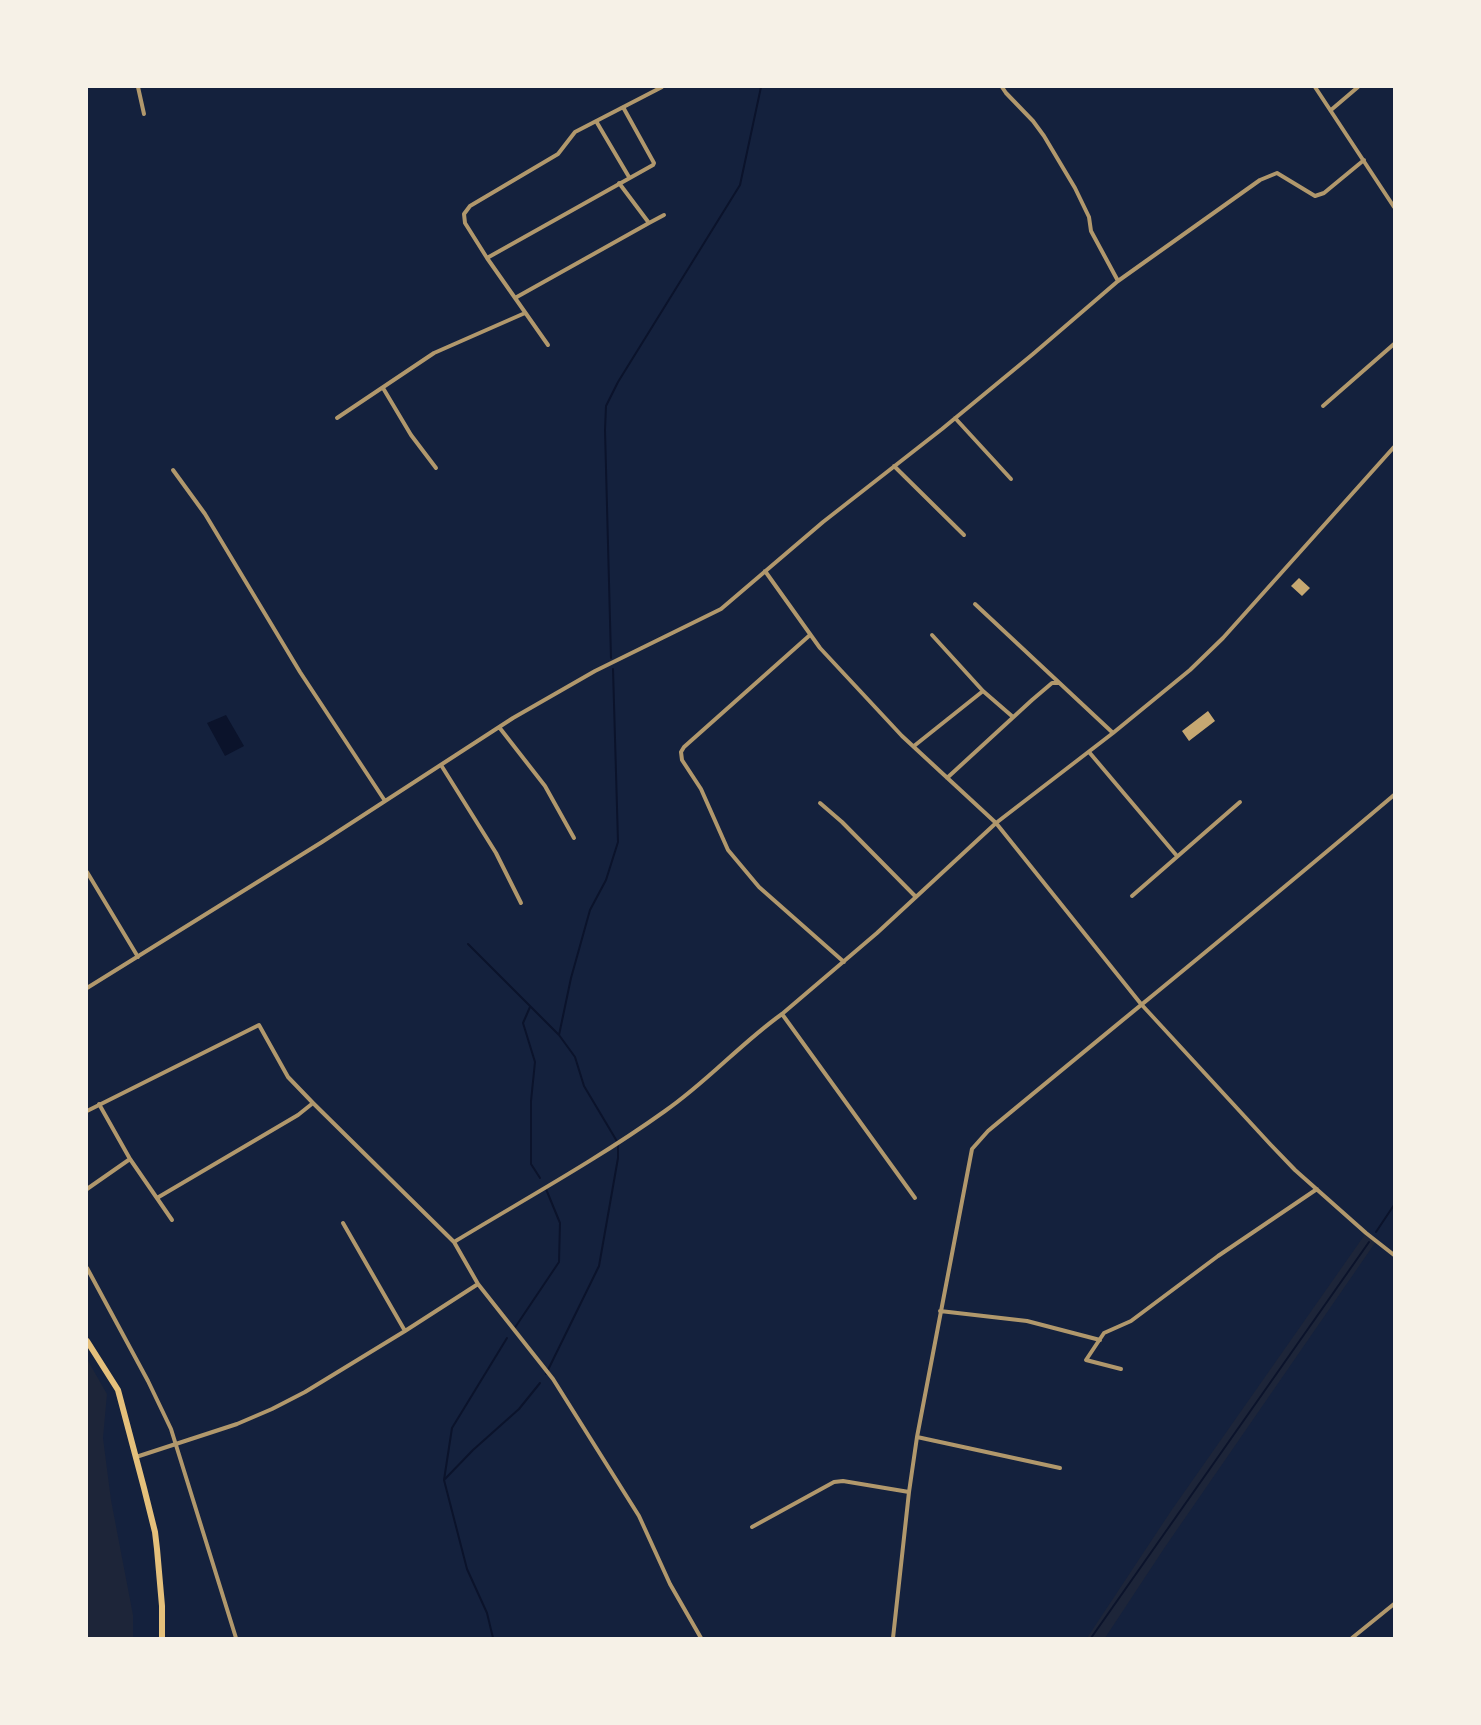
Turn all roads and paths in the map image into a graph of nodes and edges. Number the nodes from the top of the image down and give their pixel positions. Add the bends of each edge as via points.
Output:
1 (138, 87) edge
2 (662, 87) edge
3 (1002, 87) edge
4 (1315, 87) edge
5 (1358, 87) edge
6 (623, 107) junction
7 (1331, 110) junction
8 (144, 114) dead end
9 (596, 121) junction
10 (1364, 160) junction
11 (629, 177) junction
12 (619, 183) junction
13 (1394, 207) edge
14 (663, 215) dead end
15 (649, 223) junction
16 (486, 258) junction
17 (1118, 281) junction
18 (515, 298) junction
19 (525, 313) junction
20 (1394, 344) edge
21 (548, 345) dead end
22 (382, 388) junction
23 (1323, 406) dead end
24 (337, 417) dead end
25 (955, 418) junction
26 (1394, 447) edge
27 (894, 466) junction
28 (436, 468) dead end
29 (173, 470) dead end
30 (1011, 479) dead end
31 (964, 535) dead end
32 (765, 571) junction
33 (975, 604) dead end
34 (810, 635) junction
35 (932, 635) dead end
36 (1060, 682) junction
37 (983, 691) junction
38 (1013, 717) junction
39 (499, 727) junction
40 (1113, 733) junction
41 (914, 747) junction
42 (1089, 752) junction
43 (441, 765) junction
44 (947, 778) junction
45 (1394, 795) edge
46 (385, 801) junction
47 (1240, 802) dead end
48 (820, 803) dead end
49 (996, 823) junction
50 (574, 838) dead end
51 (1177, 856) junction
52 (87, 872) edge
53 (1132, 896) dead end
54 (916, 897) junction
55 (521, 903) dead end
56 (138, 957) junction
57 (844, 962) junction
58 (87, 988) edge
59 (1141, 1004) junction
60 (782, 1014) junction
61 (313, 1103) junction
62 (99, 1104) junction
63 (87, 1111) edge
64 (130, 1159) junction
65 (87, 1189) edge
66 (1317, 1189) junction
67 (157, 1198) junction
68 (915, 1198) dead end
69 (172, 1220) dead end
70 (343, 1223) dead end
71 (454, 1242) junction
72 (1394, 1255) edge
73 (87, 1268) edge
74 (478, 1284) junction
75 (940, 1311) junction
76 (405, 1331) junction
77 (1100, 1340) junction
78 (87, 1341) edge
79 (1121, 1369) dead end
80 (917, 1437) junction
81 (176, 1444) junction
82 (136, 1457) junction
83 (1060, 1468) dead end
84 (909, 1492) junction
85 (752, 1527) dead end
86 (1394, 1604) edge
87 (162, 1638) edge
88 (236, 1638) edge
89 (701, 1638) edge
90 (894, 1638) edge
91 (1352, 1638) edge

1 - 8 street
2 - 6 street
3 - 17 street via 1033,121 1060,162
4 - 7 street
5 - 7 street
6 - 9 street
6 - 11 street via 654,162
7 - 10 street
9 - 11 street
9 - 16 street via 575,132 558,154 464,214 465,223
10 - 13 street
10 - 17 street via 1315,196 1277,172
11 - 12 street
12 - 15 street
12 - 16 street
14 - 15 street
15 - 18 street
16 - 18 street
17 - 25 street
18 - 19 street
19 - 21 street
19 - 22 street via 434,353
20 - 23 street
22 - 24 street
22 - 28 street
25 - 27 street
25 - 30 street
26 - 40 street via 1222,638 1190,670
27 - 31 street
27 - 32 street
29 - 46 street via 205,514 300,672
32 - 34 street
32 - 39 street via 721,609 595,671
33 - 36 street
34 - 41 street
34 - 57 street via 681,752 728,850 759,887
35 - 37 street
36 - 38 street via 1052,683
36 - 40 street
37 - 38 street
37 - 41 street
38 - 44 street
39 - 43 street
39 - 50 street via 545,786
40 - 42 street
41 - 44 street
42 - 49 street
42 - 51 street
43 - 46 street
43 - 55 street via 496,853
44 - 49 street
45 - 59 street
46 - 56 street
47 - 51 street
48 - 54 street
49 - 54 street
49 - 59 street
51 - 53 street
52 - 56 street
54 - 57 street
56 - 58 street
57 - 60 street
59 - 66 street via 1270,1144
59 - 75 street via 988,1131 972,1149
60 - 68 street
60 - 71 street via 666,1111
61 - 62 street via 288,1077 259,1026
61 - 67 street
61 - 71 street
62 - 63 street
62 - 64 street
64 - 65 street
64 - 67 street
66 - 72 street
66 - 77 street
67 - 69 street
70 - 76 street
71 - 74 street
73 - 81 street via 148,1381
74 - 76 street
74 - 89 street via 553,1379 639,1516 670,1584
75 - 77 street via 1027,1321
75 - 80 street
76 - 81 street via 272,1409 237,1425
77 - 79 street via 1086,1360
78 - 82 main road via 118,1390
80 - 83 street
80 - 84 street
81 - 82 street
81 - 88 street
82 - 87 main road via 155,1532
84 - 85 street via 834,1482
84 - 90 street
86 - 91 street

